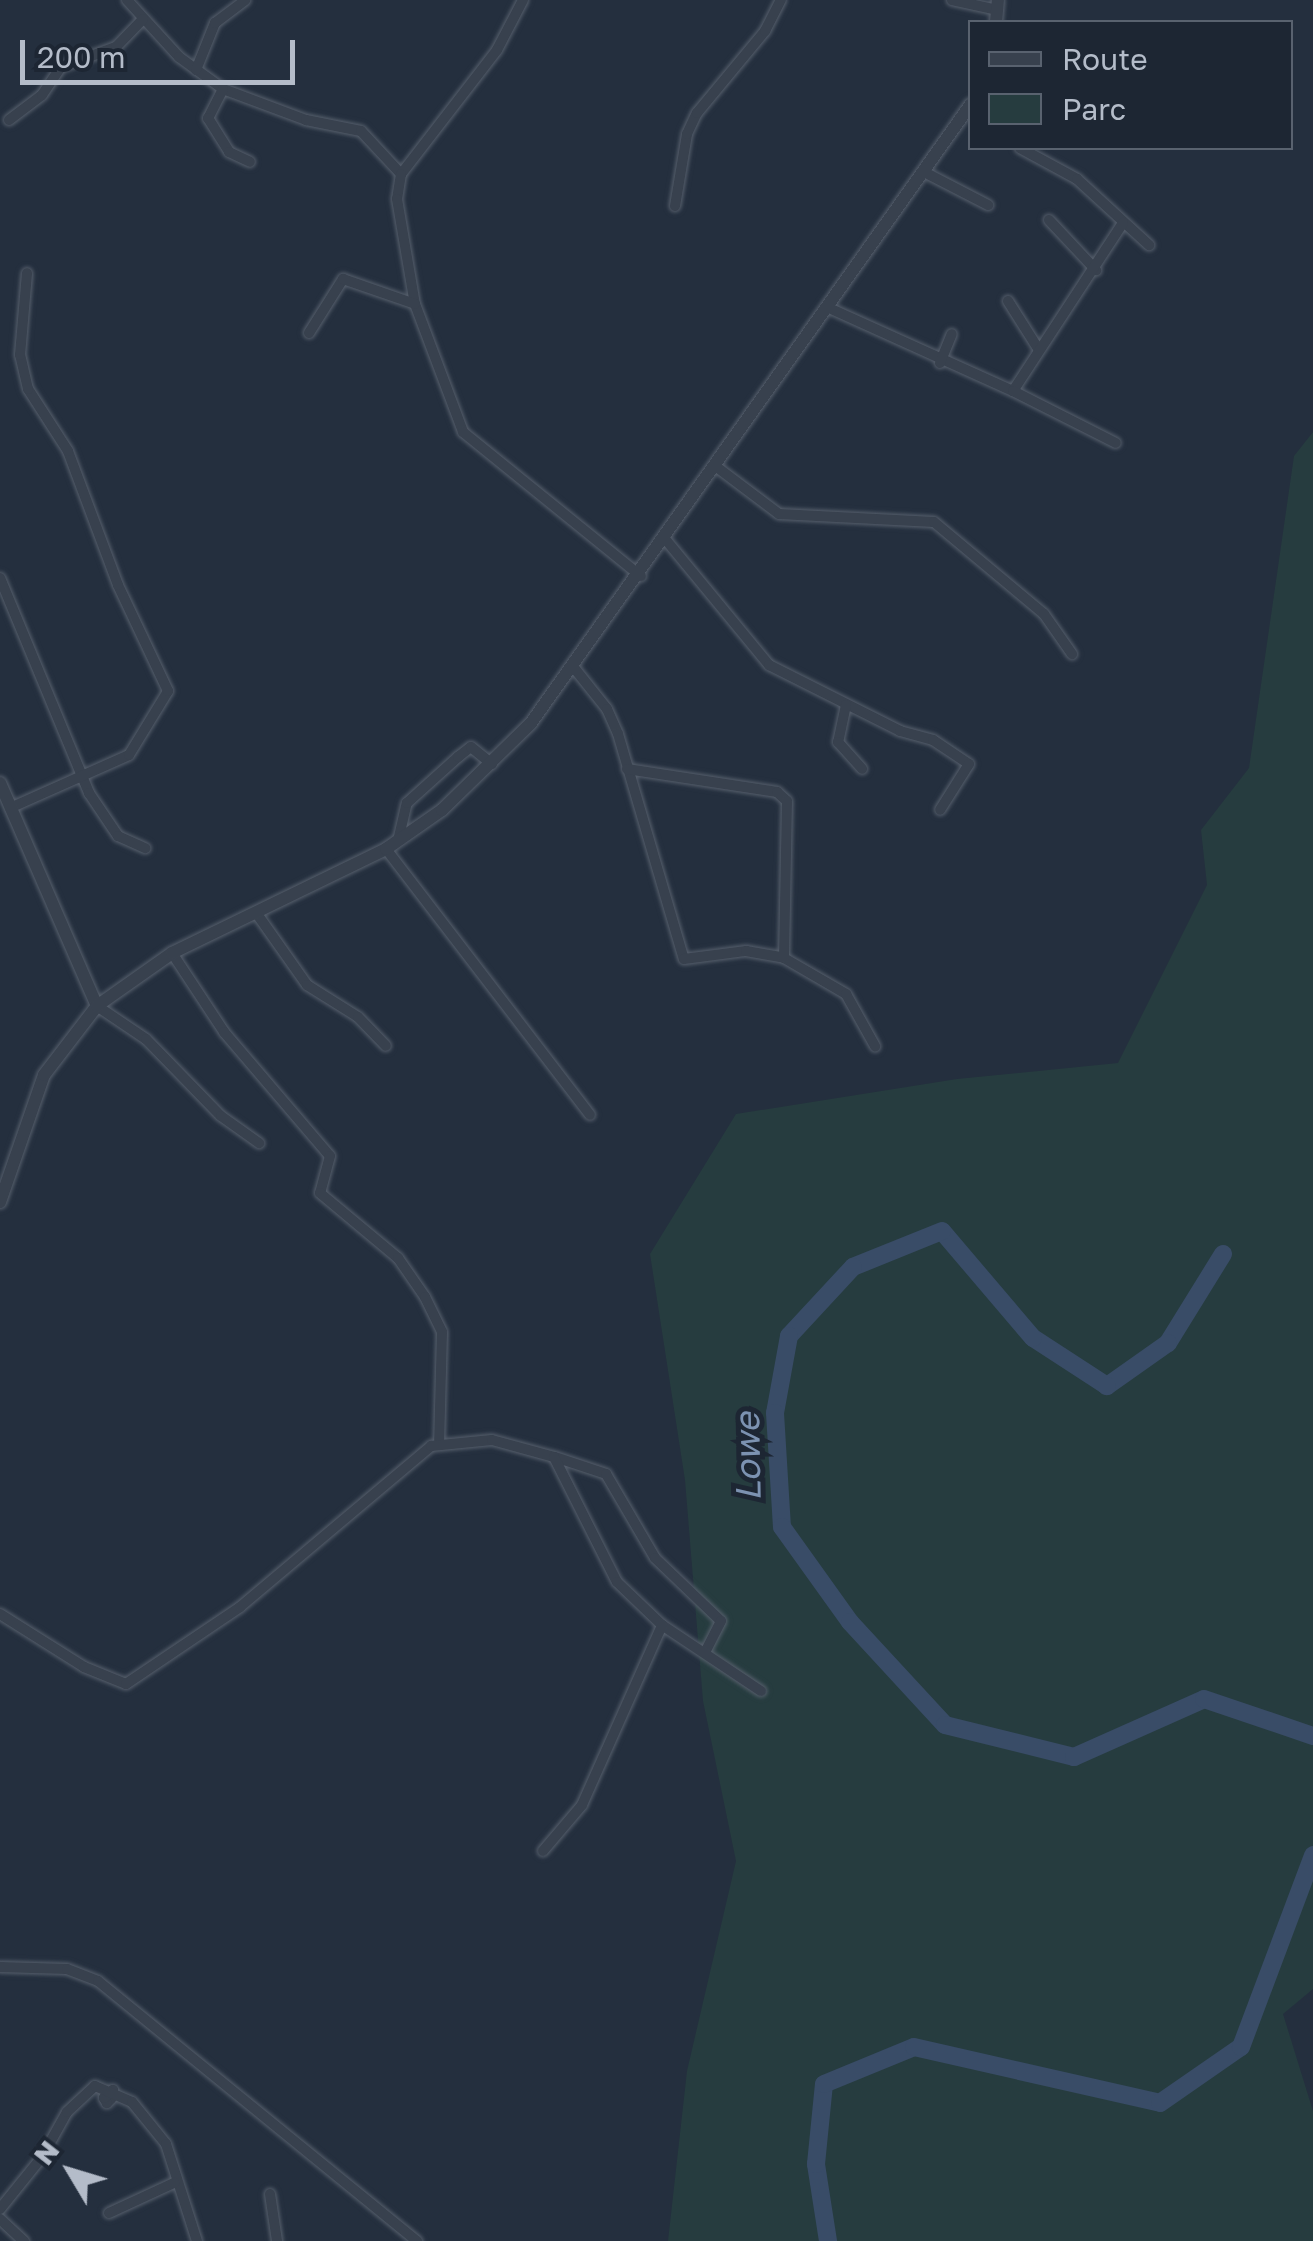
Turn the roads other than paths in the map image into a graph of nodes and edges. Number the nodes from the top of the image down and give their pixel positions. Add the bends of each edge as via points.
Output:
1 (127, 0) edge
2 (245, 0) edge
3 (523, 0) edge
4 (781, 0) edge
5 (952, 0) edge
6 (997, 11) edge
7 (144, 19) junction
8 (196, 70) junction
9 (223, 89) junction
10 (968, 111) edge
11 (9, 120) dead end
12 (1024, 150) edge
13 (250, 162) dead end
14 (926, 173) junction
15 (401, 174) junction
16 (988, 204) dead end
17 (674, 206) dead end
18 (1049, 220) dead end
19 (1123, 223) junction
20 (1149, 244) dead end
21 (1096, 270) junction
22 (27, 273) dead end
23 (1008, 300) dead end
24 (415, 304) junction
25 (829, 308) junction
26 (309, 334) dead end
27 (952, 334) dead end
28 (1039, 350) junction
29 (940, 363) junction
30 (1013, 392) junction
31 (1116, 443) dead end
32 (718, 468) junction
33 (666, 540) junction
34 (641, 576) junction
35 (0, 578) edge
36 (1072, 654) dead end
37 (575, 668) junction
38 (846, 705) junction
39 (492, 764) junction
40 (626, 769) junction
41 (862, 769) dead end
42 (86, 778) junction
43 (0, 782) edge
44 (7, 806) edge
45 (940, 810) dead end
46 (392, 845) junction
47 (145, 848) dead end
48 (257, 914) junction
49 (172, 953) junction
50 (784, 958) junction
51 (97, 1006) junction
52 (386, 1046) dead end
53 (875, 1046) dead end
54 (590, 1114) dead end
55 (259, 1144) dead end
56 (0, 1202) edge
57 (439, 1443) junction
58 (554, 1457) junction
59 (0, 1614) edge
60 (662, 1625) junction
61 (706, 1652) junction
62 (761, 1691) dead end
63 (543, 1852) dead end
64 (0, 1967) edge
65 (174, 2183) junction
66 (270, 2194) dead end
67 (0, 2209) edge
68 (110, 2213) dead end
69 (0, 2219) edge
70 (24, 2241) edge
71 (197, 2241) edge
72 (277, 2241) edge
73 (417, 2241) edge

1 - 7 street
2 - 8 street via 215,24
3 - 15 street via 497,50
4 - 17 street via 765,32 698,113
5 - 6 street
7 - 8 street
7 - 11 street via 116,47 62,68 42,95
8 - 9 street
9 - 13 street via 209,121 229,152
9 - 15 street via 306,120 362,131
10 - 14 street
12 - 19 street via 1078,179
14 - 16 street
14 - 25 street
15 - 24 street via 397,199
18 - 21 street
19 - 20 street
19 - 21 street
21 - 28 street
22 - 42 street via 20,355 28,389 68,450 118,585 168,692 134,750
23 - 28 street
24 - 26 street via 343,279
24 - 34 street via 462,432
25 - 29 street
25 - 32 street
27 - 29 street
28 - 30 street
29 - 30 street
30 - 31 street
32 - 33 street
32 - 36 street via 763,506 795,518 934,522 1044,614
33 - 34 street
33 - 38 street via 769,665
34 - 37 street
35 - 42 street
37 - 39 street
37 - 40 street via 607,708
38 - 41 street via 838,742
38 - 45 street via 934,740 970,764
39 - 46 street
39 - 46 street via 471,746 404,808
40 - 50 street via 684,959 746,951
40 - 50 street via 777,792 787,801
42 - 44 street
42 - 47 street via 110,828
43 - 44 street
44 - 51 street
46 - 48 street
46 - 54 street
48 - 49 street
48 - 52 street via 306,985 358,1017
49 - 51 street
49 - 57 street via 224,1032 330,1156 318,1186 328,1203 398,1258 425,1297 442,1332
50 - 53 street via 846,994
51 - 55 street via 146,1040 221,1116
51 - 56 street via 44,1075
57 - 58 street via 492,1440
57 - 59 street via 240,1608 126,1684 84,1667
58 - 60 street via 617,1582
58 - 61 street via 606,1474 655,1558 721,1621
60 - 61 street
60 - 63 street via 582,1805
61 - 62 street
64 - 73 street via 67,1968 98,1981
65 - 67 street via 166,2144 136,2106 94,2086
65 - 68 street
65 - 71 street
66 - 72 street
69 - 70 street

